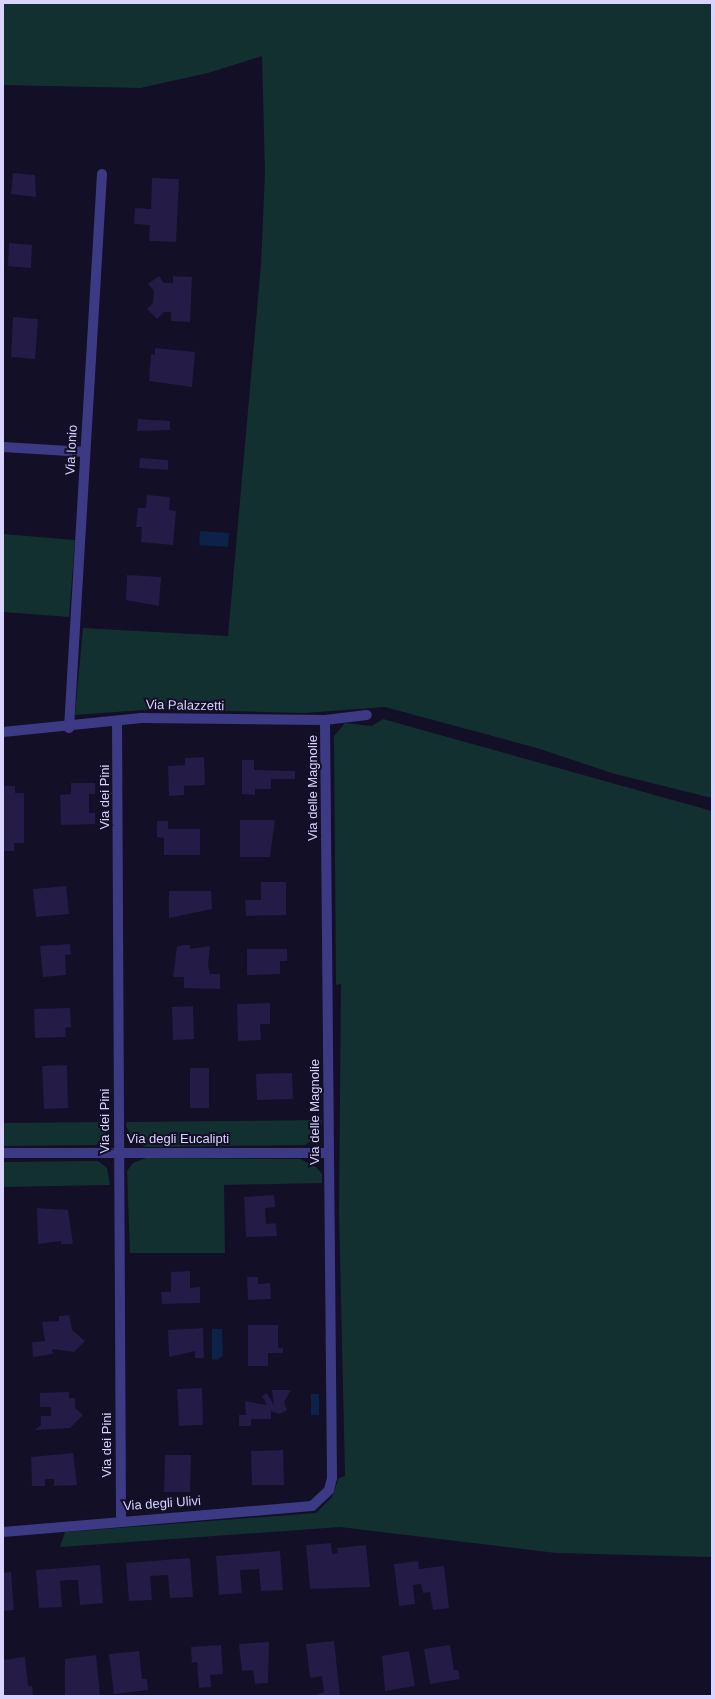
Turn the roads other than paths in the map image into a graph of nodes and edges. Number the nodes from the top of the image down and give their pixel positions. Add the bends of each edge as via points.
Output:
1 (102, 174) dead end
2 (3, 447) edge
3 (85, 452) junction
4 (367, 715) dead end
5 (325, 720) junction
6 (118, 722) junction
7 (69, 728) junction
8 (3, 732) edge
9 (118, 1152) junction
10 (3, 1153) edge
11 (328, 1153) junction
12 (322, 1500) joint
13 (121, 1520) junction
14 (3, 1532) edge

1 - 3 street, Via Ionio
2 - 3 street
3 - 7 street, Via Ionio
4 - 5 street, Via Palazzetti
5 - 6 street, Via Palazzetti via 141,718
5 - 11 street, Via delle Magnolie
6 - 7 street, Via Palazzetti
6 - 9 street, Via dei Pini
7 - 8 street, Via Palazzetti
9 - 10 street, Via degli Eucalipti
9 - 11 street, Via degli Eucalipti
9 - 13 street, Via dei Pini
11 - 12 street, Via delle Magnolie via 332,1478
12 - 13 street, Via degli Ulivi via 312,1506
13 - 14 street, Via degli Ulivi

